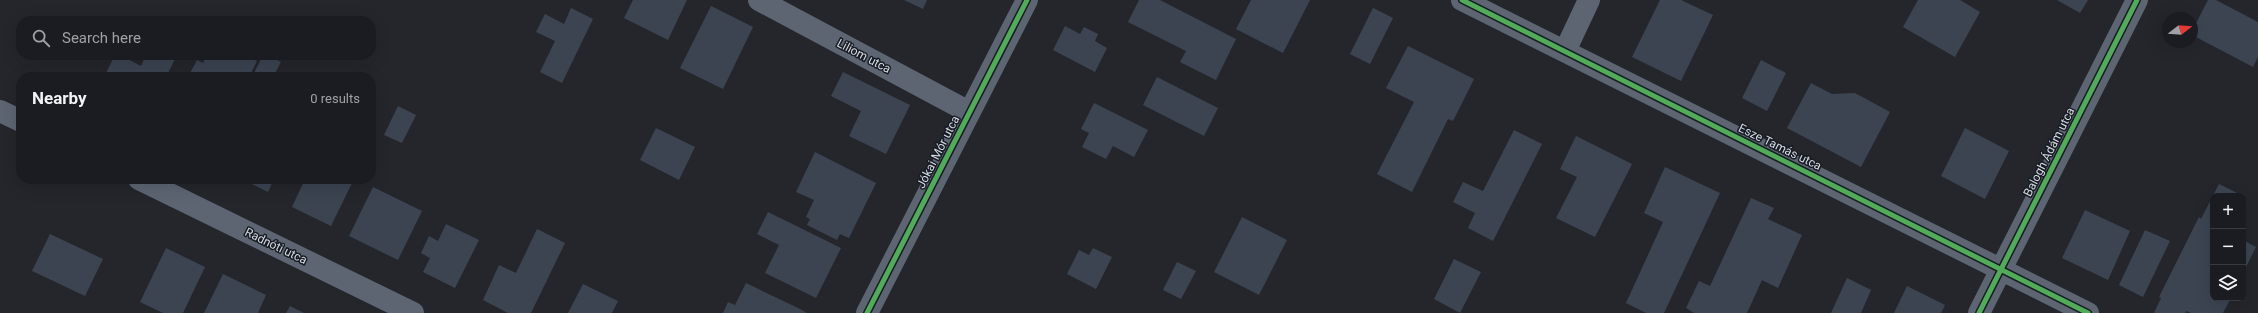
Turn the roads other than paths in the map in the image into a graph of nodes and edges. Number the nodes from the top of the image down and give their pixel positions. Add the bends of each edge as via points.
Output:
1 (759, 0) edge
2 (1027, 0) edge
3 (1462, 0) edge
4 (1589, 0) edge
5 (2138, 0) edge
6 (1565, 51) junction
7 (0, 111) edge
8 (969, 112) junction
9 (16, 119) edge
10 (149, 184) edge
11 (2001, 268) junction
12 (413, 313) edge
13 (867, 313) edge
14 (1979, 313) edge
15 (2088, 313) edge

1 - 8 street, Liliom utca
2 - 8 street, Jókai Mór utca
3 - 6 street, Esze Tamás utca
4 - 6 street
5 - 11 street, Balogh Ádám utca
6 - 11 street, Esze Tamás utca
7 - 9 street
8 - 13 street, Jókai Mór utca
10 - 12 street, Radnóti utca
11 - 14 street, Balogh Ádám utca
11 - 15 street, Esze Tamás utca

